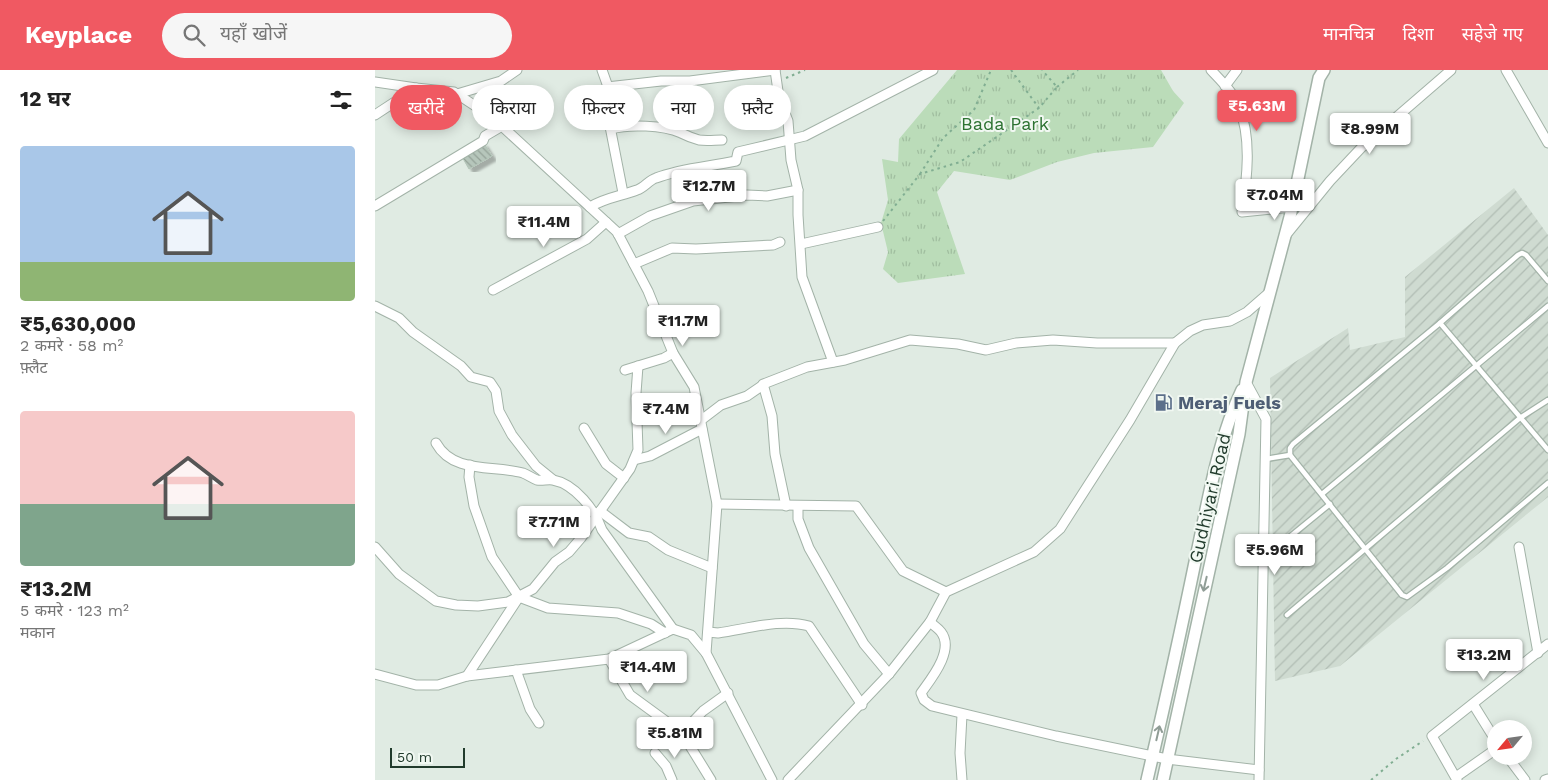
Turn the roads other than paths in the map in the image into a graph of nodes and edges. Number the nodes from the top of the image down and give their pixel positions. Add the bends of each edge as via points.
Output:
1 (517, 70) edge
2 (603, 70) edge
3 (775, 70) edge
4 (933, 70) edge
5 (1211, 70) edge
6 (1237, 70) edge
7 (1324, 70) edge
8 (1451, 70) edge
9 (1506, 70) edge
10 (375, 82) edge
11 (396, 85) edge
12 (607, 85) edge
13 (625, 85) edge
14 (1225, 86) junction
15 (462, 93) edge
16 (390, 105) edge
17 (375, 115) edge
18 (643, 127) edge
19 (495, 130) edge
20 (506, 130) edge
21 (611, 130) edge
22 (790, 139) junction
23 (723, 140) dead end
24 (1548, 142) edge
25 (798, 190) junction
26 (623, 193) junction
27 (375, 206) edge
28 (1292, 206) junction
29 (590, 207) junction
30 (607, 222) junction
31 (878, 227) road end
32 (618, 234) junction
33 (1284, 237) junction
34 (780, 242) dead end
35 (801, 244) junction
36 (634, 264) junction
37 (1548, 281) edge
38 (493, 290) dead end
39 (1269, 292) junction
40 (375, 306) edge
41 (1548, 306) edge
42 (1440, 323) junction
43 (1175, 343) junction
44 (673, 353) junction
45 (833, 362) junction
46 (638, 366) junction
47 (1477, 366) junction
48 (625, 370) dead end
49 (1246, 382) junction
50 (763, 384) junction
51 (1548, 400) edge
52 (1520, 418) junction
53 (701, 425) junction
54 (584, 428) dead end
55 (436, 443) dead end
56 (1548, 450) edge
57 (1290, 456) junction
58 (1266, 459) junction
59 (633, 460) junction
60 (470, 465) junction
61 (623, 478) junction
62 (552, 479) junction
63 (1548, 483) edge
64 (1322, 494) junction
65 (717, 504) junction
66 (1330, 504) junction
67 (786, 506) junction
68 (798, 506) junction
69 (599, 513) junction
70 (1281, 544) dead end
71 (1519, 547) dead end
72 (375, 548) edge
73 (1366, 549) junction
74 (713, 568) junction
75 (946, 592) junction
76 (519, 597) junction
77 (1287, 616) dead end
78 (930, 622) junction
79 (669, 631) junction
80 (708, 632) junction
81 (1545, 648) edge
82 (707, 653) junction
83 (609, 659) junction
84 (516, 670) junction
85 (375, 674) edge
86 (889, 674) junction
87 (467, 676) junction
88 (728, 693) junction
89 (1473, 704) junction
90 (862, 705) junction
91 (962, 715) junction
92 (539, 722) dead end
93 (1487, 727) edge
94 (682, 733) junction
95 (655, 753) dead end
96 (1153, 756) junction
97 (1487, 756) edge
98 (1167, 759) junction
99 (1514, 765) edge
100 (1259, 775) edge
101 (1456, 779) edge
102 (672, 780) edge
103 (711, 780) edge
104 (772, 780) edge
105 (788, 780) edge
106 (962, 780) edge
107 (1147, 780) edge
108 (1163, 780) edge
109 (1525, 780) edge

1 - 15 street via 501,81
2 - 12 street
3 - 13 street
3 - 22 street
4 - 22 street via 805,136
5 - 14 street
6 - 14 street
7 - 28 street via 1319,78
8 - 33 street via 1362,147
9 - 24 street
10 - 11 street
14 - 28 street via 1239,106 1245,135 1247,166 1242,212
16 - 17 street
18 - 23 street via 679,132 702,140
19 - 27 street via 483,141
20 - 29 street
21 - 26 street
22 - 25 street
22 - 26 street via 738,152 736,161 654,178 638,190
25 - 32 street via 693,202 650,216
25 - 35 street
26 - 29 street
28 - 33 street
29 - 30 street
30 - 32 street
30 - 38 street via 587,239
31 - 35 street
32 - 36 street
33 - 39 street
34 - 36 street via 773,245 672,248
35 - 45 street via 802,277
36 - 44 street
37 - 42 lane via 1522,253
39 - 43 street via 1247,312 1230,321 1203,325
39 - 49 street
40 - 62 street via 399,318 471,377 490,382 496,391 499,411 512,435 536,466
41 - 47 lane
42 - 47 lane
42 - 57 lane via 1293,444
43 - 45 street via 1053,340 1016,342 986,350 910,340
43 - 75 street via 1060,529 1033,552
44 - 46 street
44 - 53 street via 694,388
45 - 50 street via 807,367
46 - 48 street
46 - 59 street via 639,436
47 - 52 lane
47 - 64 lane
49 - 58 street via 1266,419
96 -> 49 street, Gudhiyari Road via 1212,481 1228,420
49 -> 98 street, Gudhiyari Road via 1239,434
50 - 53 street via 747,396 721,404
50 - 67 street via 772,416 775,454
51 - 52 lane
52 - 56 lane
52 - 73 lane
53 - 59 street via 650,456
53 - 65 street
54 - 61 street via 606,464
55 - 60 street via 446,456
57 - 58 lane
57 - 64 lane
58 - 100 street
59 - 61 street
60 - 62 street via 523,473 539,480
60 - 76 street via 469,476 480,525 492,557
61 - 69 street
62 - 69 street via 570,486
63 - 73 lane via 1447,568 1407,597 1402,595
64 - 66 lane
65 - 67 street
65 - 74 street
66 - 70 lane
66 - 73 lane
67 - 68 street
68 - 75 street via 856,506 903,571
68 - 86 street via 797,518 809,548 864,644
69 - 74 street via 629,533 649,537 668,550
69 - 76 street via 569,552 555,562 533,589
69 - 79 street via 602,530
71 - 81 street
72 - 76 street via 399,574 436,601 456,606 478,606 508,602
73 - 77 lane
74 - 80 street
75 - 78 street
76 - 79 street via 548,608 618,613
76 - 87 street
78 - 86 street
78 - 91 street via 941,632 945,649 921,694 932,706
79 - 82 street via 691,635
79 - 83 street
80 - 82 street
80 - 90 street via 718,634 780,624 809,626
81 - 89 street
82 - 88 street
83 - 84 street
83 - 94 street via 630,695
84 - 87 street
84 - 92 street
85 - 87 street via 416,685 438,686
86 - 90 street
88 - 94 street via 703,711
88 - 104 street
89 - 93 street
89 - 101 street via 1431,736
90 - 105 street
91 - 96 street
91 - 106 street
94 - 103 street
95 - 102 street
96 - 98 street
96 - 107 street, Gudhiyari Road
97 - 101 street
98 - 100 street
98 - 108 street, Gudhiyari Road
99 - 109 street

